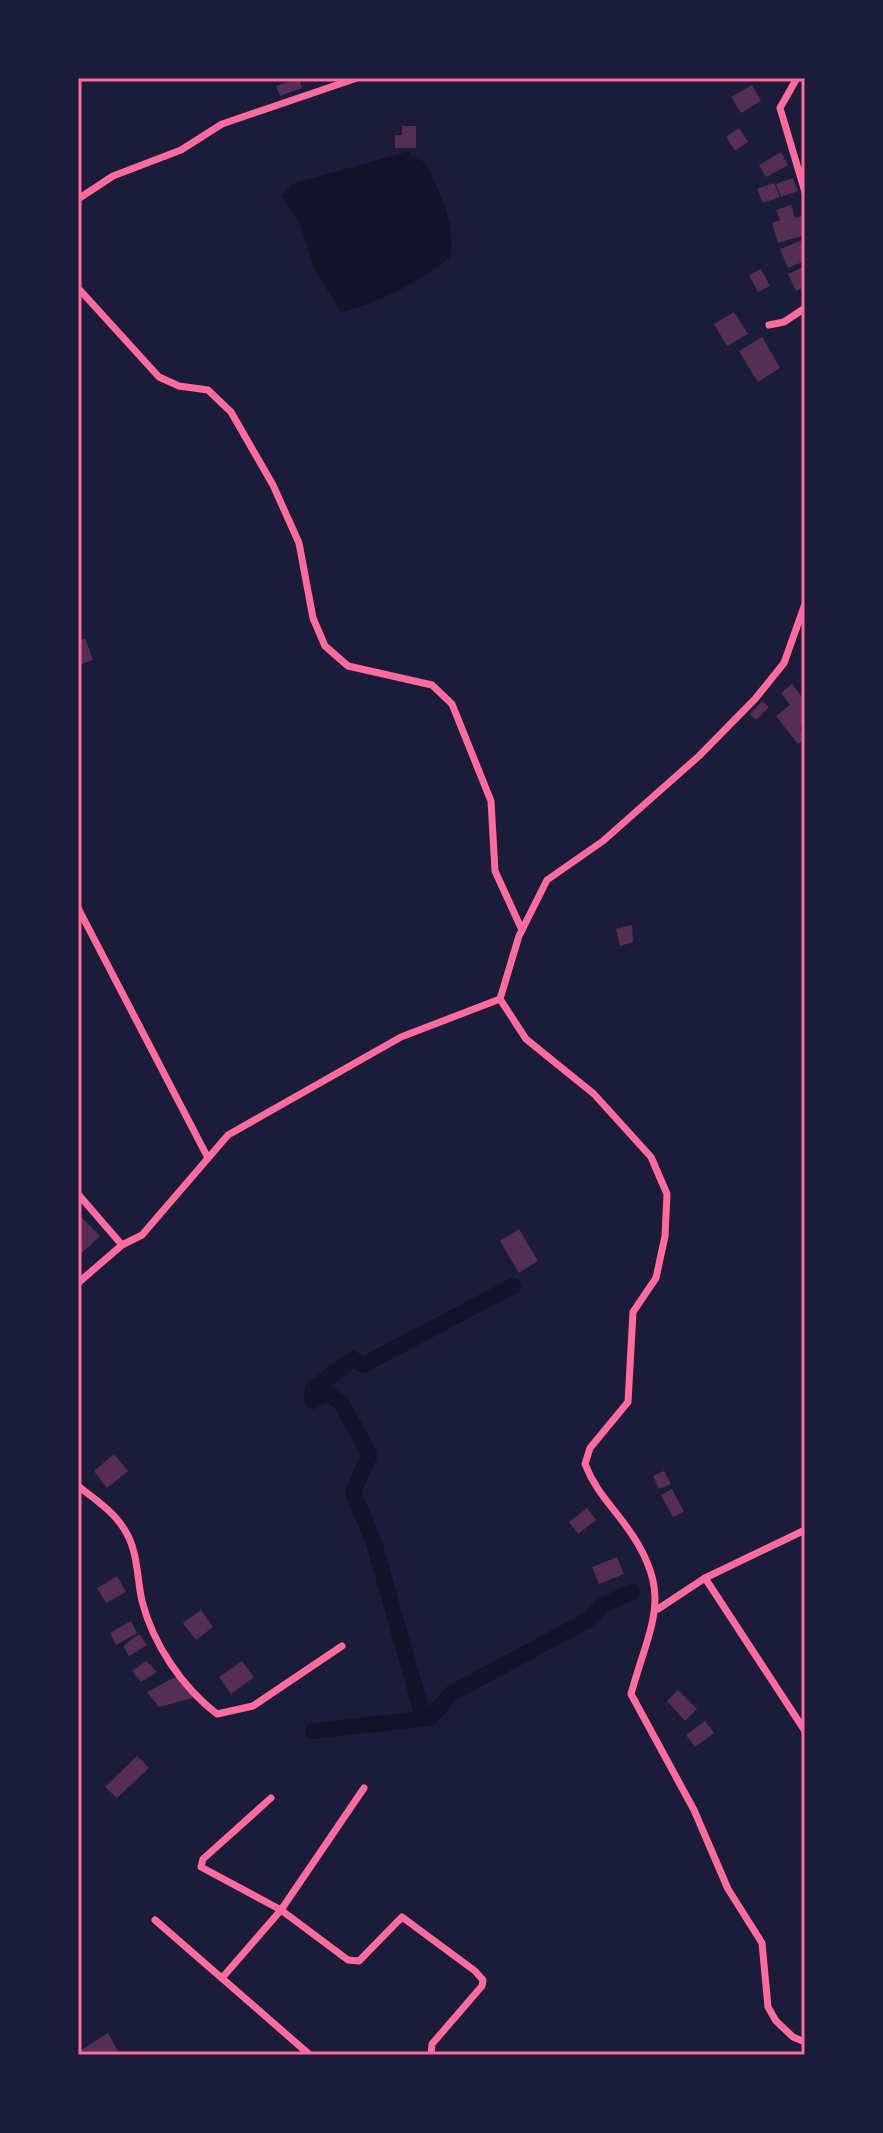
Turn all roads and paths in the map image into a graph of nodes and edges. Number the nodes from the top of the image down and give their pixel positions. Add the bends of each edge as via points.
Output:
1 (357, 78) edge
2 (797, 78) edge
3 (805, 192) edge
4 (78, 199) edge
5 (78, 288) edge
6 (805, 308) edge
7 (769, 325) dead end
8 (805, 604) edge
9 (78, 908) edge
10 (522, 930) junction
11 (500, 999) junction
12 (208, 1158) junction
13 (78, 1194) edge
14 (122, 1245) junction
15 (78, 1283) edge
16 (78, 1486) edge
17 (803, 1535) edge
18 (705, 1578) junction
19 (658, 1609) junction
20 (342, 1646) dead end
21 (805, 1731) edge
22 (364, 1788) dead end
23 (271, 1798) dead end
24 (281, 1910) junction
25 (155, 1920) dead end
26 (222, 1978) junction
27 (805, 2042) edge
28 (310, 2055) edge
29 (431, 2055) edge

1 - 4 street via 222,124 181,150 113,176
2 - 3 street via 780,108
5 - 10 street via 159,377 208,390 231,412 299,543 313,618 325,646 348,666 432,685 452,704 491,801 495,871
6 - 7 street
8 - 10 street via 784,663 755,699 603,841 547,880
9 - 12 street
10 - 11 street
11 - 12 street via 401,1037 228,1135
11 - 19 street via 526,1039 594,1094 651,1157 667,1194 656,1278 633,1312 628,1402 590,1448 585,1464 606,1505 643,1554
12 - 14 street via 142,1235
13 - 14 street
14 - 15 street
16 - 20 street via 127,1533 154,1632 196,1697 217,1714 253,1706
17 - 18 street
18 - 19 street
18 - 21 street
19 - 27 street via 631,1694 694,1810 728,1889 762,1943 768,2007 776,2021
22 - 24 street
23 - 24 street via 201,1863 205,1872
24 - 26 street
24 - 29 street via 353,1962 402,1917 480,1976 482,1986 432,2044
25 - 26 street
26 - 28 street

